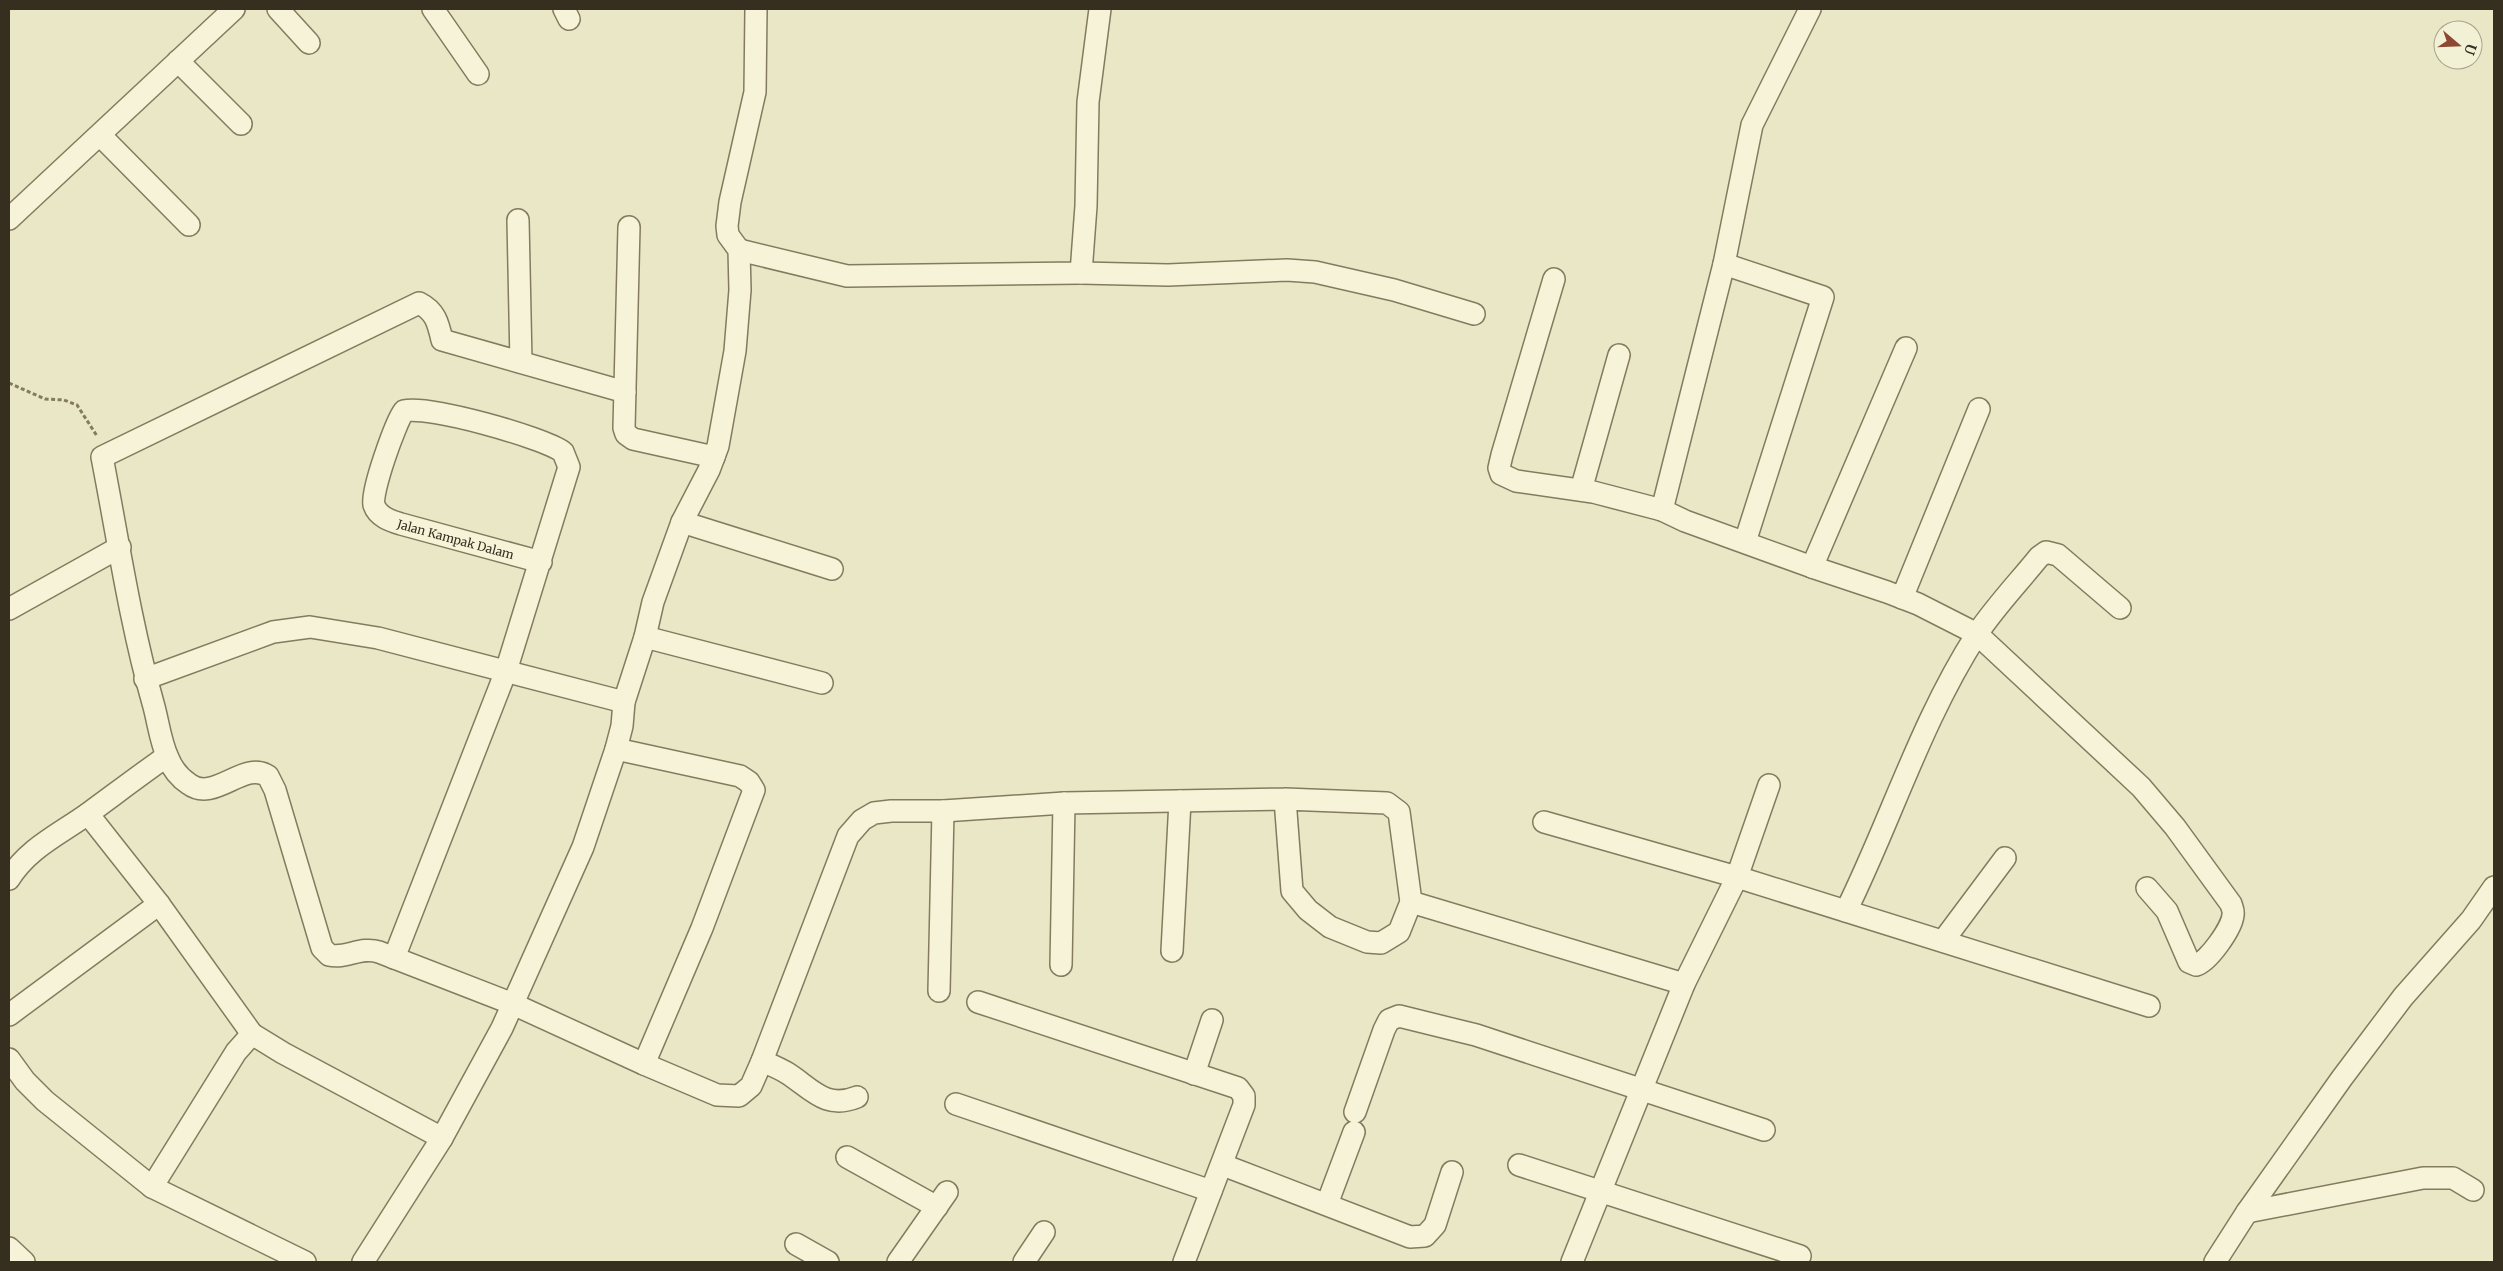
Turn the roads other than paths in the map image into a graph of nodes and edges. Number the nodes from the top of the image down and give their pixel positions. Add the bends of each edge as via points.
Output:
1 (234, 9) edge
2 (278, 9) edge
3 (433, 9) edge
4 (756, 9) edge
5 (1100, 9) edge
6 (1810, 9) edge
7 (309, 43) dead end
8 (178, 61) junction
9 (478, 74) dead end
10 (241, 124) dead end
11 (100, 135) junction
12 (9, 219) edge
13 (518, 220) dead end
14 (189, 225) dead end
15 (629, 227) dead end
16 (739, 250) junction
17 (1724, 264) junction
18 (1082, 274) junction
19 (1554, 279) dead end
20 (1474, 314) dead end
21 (1906, 348) dead end
22 (1619, 354) dead end
23 (521, 362) junction
24 (625, 392) junction
25 (1979, 409) dead end
26 (714, 457) junction
27 (1581, 490) junction
28 (1662, 510) junction
29 (682, 522) junction
30 (1745, 542) junction
31 (120, 547) junction
32 (541, 562) junction
33 (1812, 567) junction
34 (832, 569) dead end
35 (1902, 598) junction
36 (2120, 608) dead end
37 (9, 610) edge
38 (1977, 634) junction
39 (645, 637) junction
40 (506, 671) junction
41 (145, 678) junction
42 (822, 683) dead end
43 (624, 702) junction
44 (616, 749) junction
45 (167, 756) junction
46 (1769, 785) dead end
47 (1285, 799) junction
48 (1180, 801) junction
49 (1064, 803) junction
50 (943, 811) junction
51 (88, 814) junction
52 (1544, 822) dead end
53 (2005, 858) dead end
54 (1737, 877) junction
55 (9, 879) edge
56 (2494, 887) edge
57 (2147, 888) dead end
58 (1411, 902) junction
59 (159, 904) junction
60 (1846, 911) junction
61 (1943, 942) junction
62 (1172, 951) dead end
63 (394, 958) junction
64 (1061, 965) dead end
65 (1684, 984) junction
66 (939, 991) dead end
67 (978, 1002) dead end
68 (513, 1004) junction
69 (2149, 1006) dead end
70 (9, 1015) edge
71 (1212, 1020) dead end
72 (252, 1034) junction
73 (9, 1059) edge
74 (762, 1061) junction
75 (644, 1064) junction
76 (1194, 1074) junction
77 (1641, 1088) junction
78 (856, 1097) dead end
79 (956, 1104) dead end
80 (1764, 1130) dead end
81 (442, 1138) junction
82 (848, 1157) dead end
83 (1222, 1165) junction
84 (1520, 1165) dead end
85 (1452, 1172) dead end
86 (152, 1187) junction
87 (2472, 1190) dead end
88 (1211, 1191) junction
89 (1602, 1192) junction
90 (1327, 1204) junction
91 (2247, 1212) junction
92 (1044, 1232) dead end
93 (796, 1244) dead end
94 (9, 1248) edge
95 (1800, 1256) dead end
96 (24, 1262) edge
97 (305, 1262) edge
98 (363, 1262) edge
99 (828, 1262) edge
100 (898, 1262) edge
101 (1024, 1262) edge
102 (1184, 1262) edge
103 (1572, 1262) edge
104 (2214, 1262) edge

1 - 8 street
2 - 7 street
3 - 9 street
4 - 16 street via 755,92 727,226 728,235
5 - 18 street via 1088,102
6 - 17 street via 1752,126
8 - 10 street
8 - 11 street
11 - 12 street
11 - 14 street
13 - 23 street
15 - 24 street
16 - 18 street via 847,276
16 - 26 street via 740,290 735,351
17 - 28 street
17 - 30 street via 1823,297
18 - 20 street via 1315,272 1394,290
19 - 27 street via 1499,472 1516,481
21 - 33 street
22 - 27 street
23 - 24 street
23 - 31 street via 442,340 430,308 419,303 102,457
24 - 26 street via 626,434
25 - 35 street
26 - 29 street
27 - 28 street
28 - 30 street
29 - 34 street
29 - 39 street via 653,602
30 - 33 street
31 - 37 street
31 - 41 street
32 - 32 street, Jalan Kampak Dalam via 569,467 563,452 545,443 457,417 422,409 404,411 388,446 374,493 375,508 389,520
32 - 40 street
33 - 35 street
35 - 38 street
36 - 38 street via 2058,555 2046,552
38 - 57 street via 2141,787 2175,827 2231,904 2232,921 2203,962 2196,965 2189,962 2168,911
38 - 60 street via 1926,726 1874,855
39 - 42 street
39 - 43 street
40 - 41 street via 378,638 310,627 273,632
40 - 43 street
40 - 63 street
41 - 45 street
43 - 44 street
44 - 68 street via 583,847
44 - 75 street via 740,776 754,790 702,928
45 - 51 street
45 - 63 street via 182,778 198,788 226,783 251,773 268,776 322,948 332,956 366,949
46 - 54 street
47 - 48 street
47 - 58 street via 1378,802 1393,806 1399,812
47 - 58 street via 1290,883 1292,891 1308,910 1330,927 1354,938 1381,942 1399,932
48 - 49 street
48 - 62 street
49 - 50 street
49 - 64 street
50 - 66 street
50 - 74 street via 874,813 854,826
51 - 55 street via 38,846
51 - 59 street
52 - 54 street
53 - 61 street
54 - 60 street
54 - 65 street
56 - 91 street via 2471,920 2397,1004
58 - 65 street
59 - 70 street
59 - 72 street
60 - 61 street
61 - 69 street
63 - 68 street
65 - 77 street
67 - 76 street
68 - 75 street
68 - 81 street
71 - 76 street
72 - 81 street
72 - 86 street via 236,1052
73 - 86 street via 45,1101
74 - 75 street via 745,1093 730,1097 717,1095
74 - 78 street via 780,1068 799,1083 834,1102
76 - 83 street via 1238,1088 1244,1096 1244,1105
77 - 80 street
77 - 89 street
77 - 90 street via 1476,1035 1399,1016 1388,1020
79 - 88 street
81 - 98 street
82 - 100 street via 942,1199
83 - 88 street
83 - 90 street
84 - 89 street
85 - 90 street via 1435,1226 1425,1236 1410,1237
86 - 97 street
87 - 91 street via 2453,1178 2422,1178
88 - 102 street
89 - 95 street
89 - 103 street
91 - 104 street
92 - 101 street
93 - 99 street
94 - 96 street

